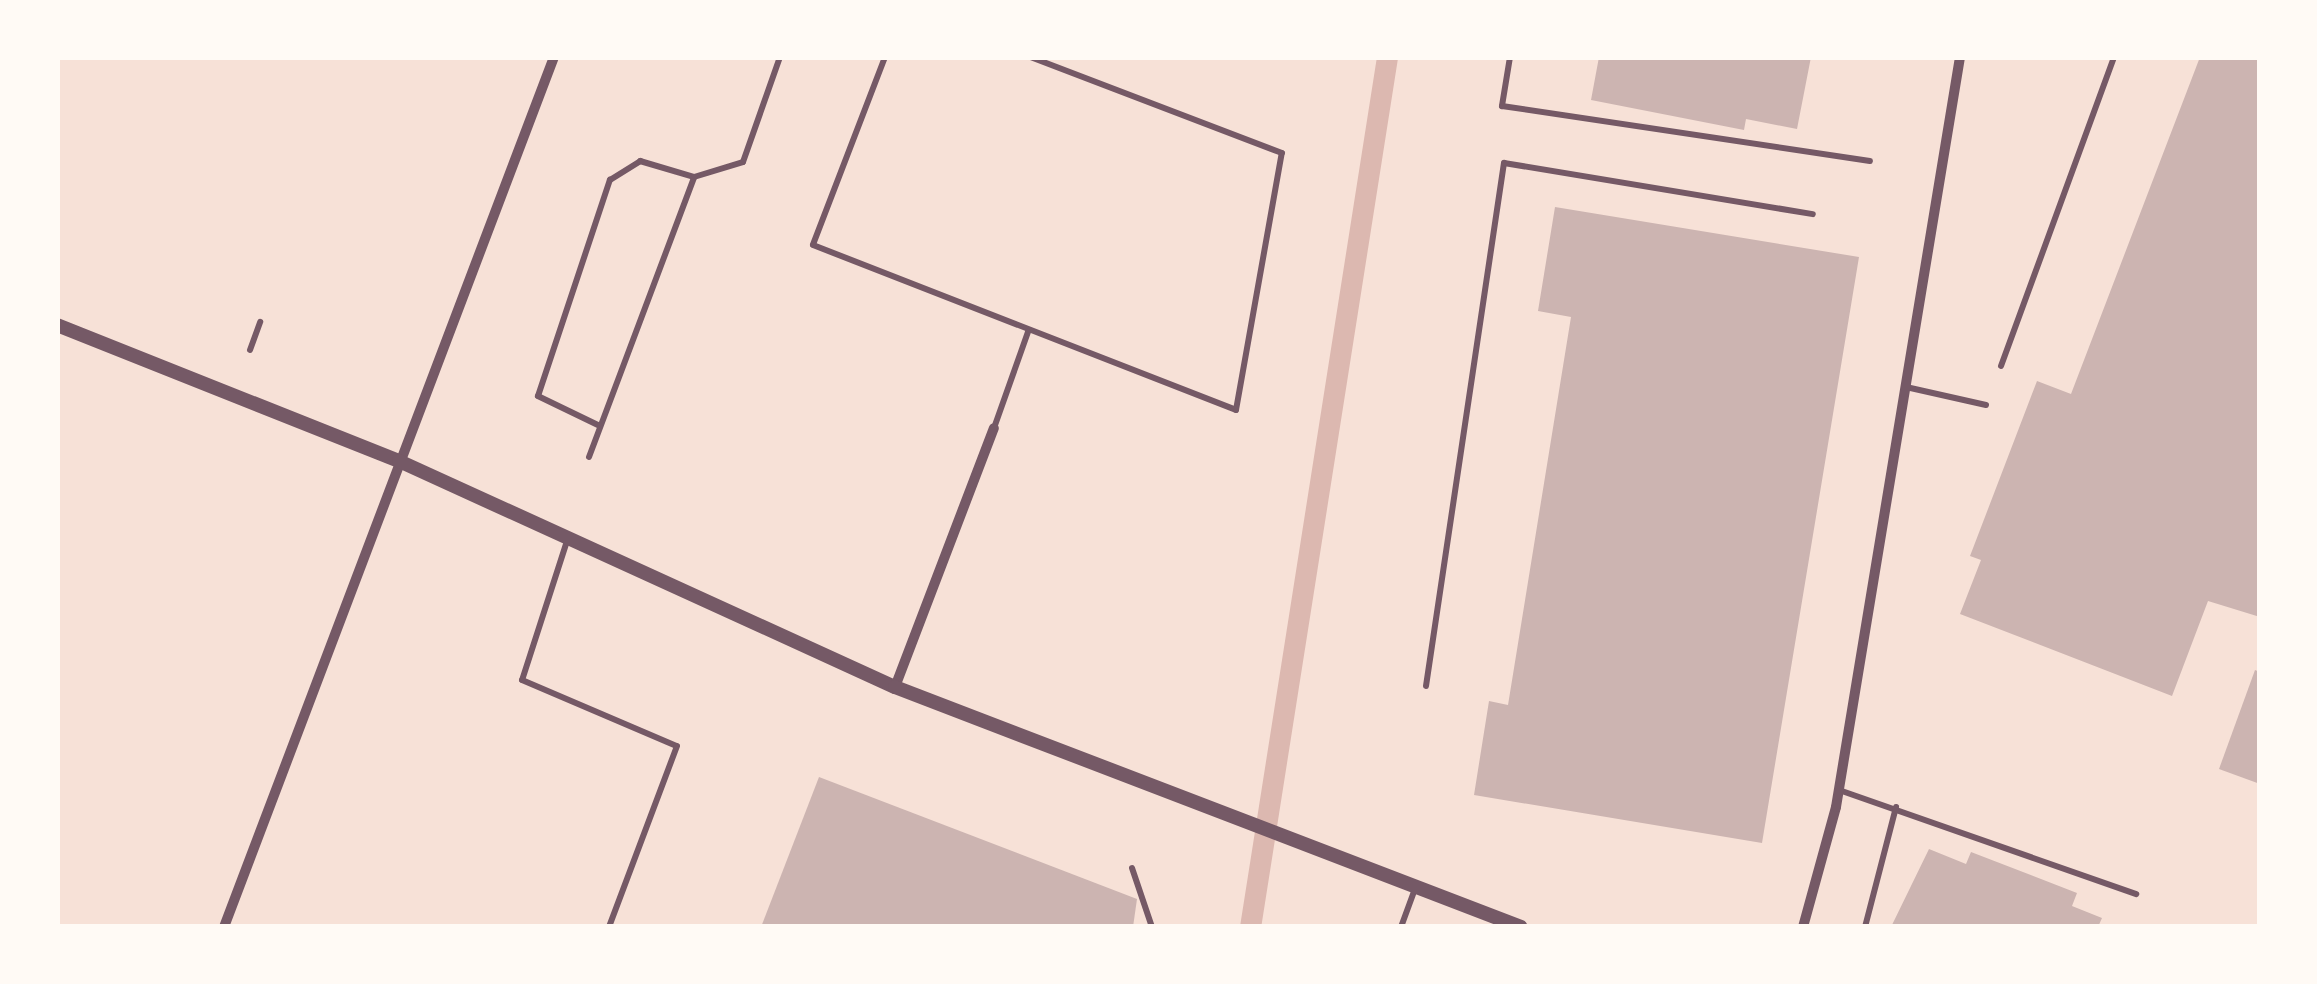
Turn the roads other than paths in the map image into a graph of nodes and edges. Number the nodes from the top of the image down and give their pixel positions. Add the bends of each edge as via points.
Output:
1 (554, 57) edge
2 (781, 57) edge
3 (885, 57) edge
4 (1030, 57) edge
5 (1510, 57) edge
6 (1960, 57) edge
7 (2114, 57) edge
8 (1870, 161) dead end
9 (694, 177) junction
10 (1813, 214) dead end
11 (260, 322) dead end
12 (57, 325) edge
13 (1028, 332) junction
14 (250, 350) dead end
15 (2002, 366) dead end
16 (1906, 387) junction
17 (1986, 405) dead end
18 (600, 426) junction
19 (994, 428) joint
20 (589, 457) dead end
21 (399, 461) junction
22 (568, 538) junction
23 (1426, 686) dead end
24 (896, 687) junction
25 (1839, 790) junction
26 (1897, 807) junction
27 (1132, 868) dead end
28 (1416, 886) junction
29 (2136, 894) dead end
30 (224, 927) edge
31 (609, 927) edge
32 (1152, 927) edge
33 (1401, 927) edge
34 (1521, 927) edge
35 (1803, 927) edge
36 (1865, 927) edge

1 - 21 street
2 - 9 lane via 743,162
3 - 13 lane via 813,245
4 - 13 lane via 1282,153 1236,410
5 - 8 lane via 1502,106
6 - 16 street
7 - 15 lane
9 - 18 lane
9 - 18 lane via 640,160 610,180 591,221 538,396
10 - 23 lane via 1504,163
11 - 14 lane
12 - 21 street
13 - 19 lane
16 - 17 lane
16 - 25 street
18 - 20 lane
19 - 24 street
21 - 22 street
21 - 30 street
22 - 24 street
22 - 31 lane via 522,680 677,746
24 - 28 street
25 - 26 lane
25 - 35 street
26 - 29 lane
26 - 36 lane
27 - 32 lane
28 - 33 lane
28 - 34 street

